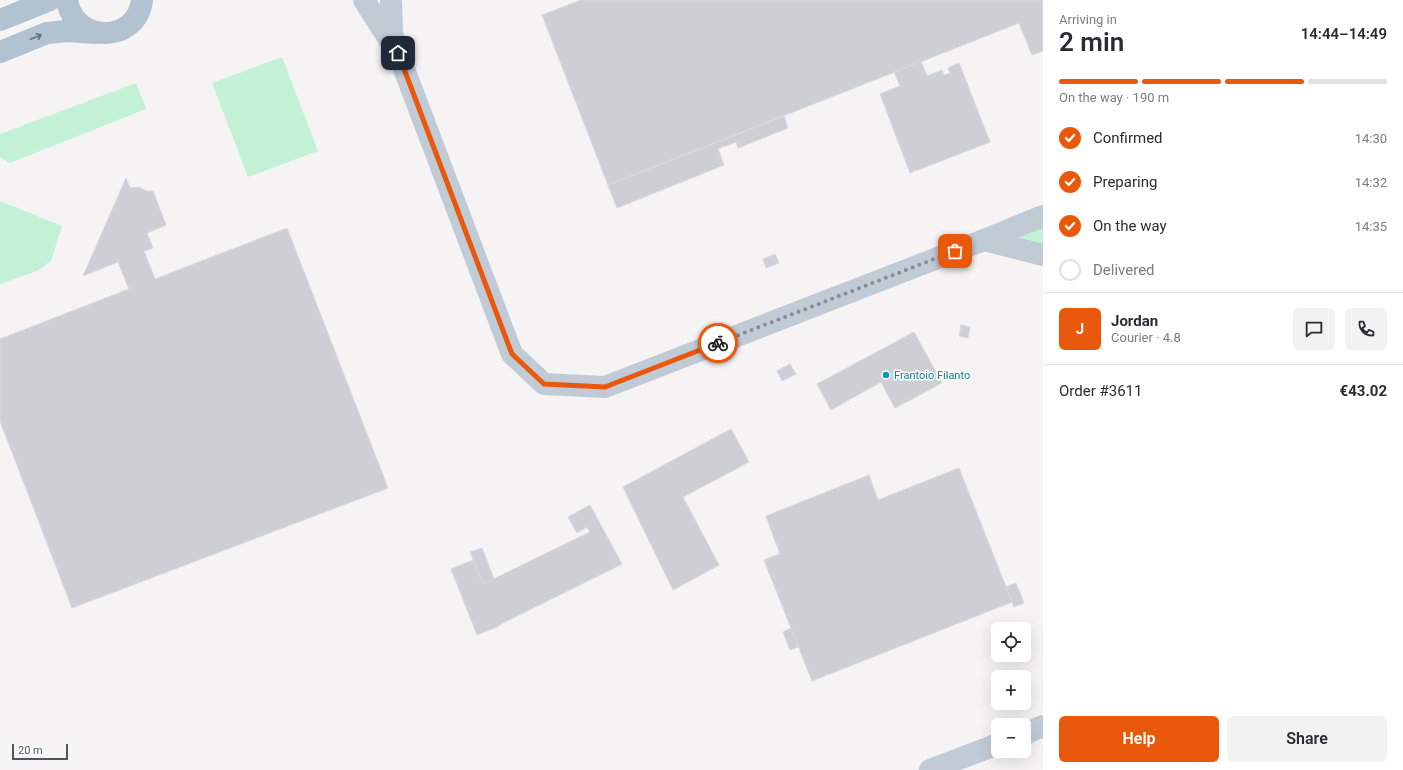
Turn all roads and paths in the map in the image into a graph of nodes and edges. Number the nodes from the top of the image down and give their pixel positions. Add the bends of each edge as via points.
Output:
1 (50, 0) edge
2 (67, 0) edge
3 (364, 0) edge
4 (391, 0) edge
5 (142, 5) edge
6 (0, 20) edge
7 (95, 33) junction
8 (0, 52) edge
9 (398, 53) junction
10 (1043, 216) edge
11 (984, 240) junction
12 (1043, 254) edge
13 (1043, 726) edge
14 (1031, 731) edge
15 (991, 747) edge
16 (930, 770) edge

1 - 6 main road
2 - 7 main road via 74,19 83,28
3 - 9 street
4 - 9 street via 392,33
5 - 7 main road via 129,25 119,31
8 -> 7 main road via 47,33
9 - 11 street via 512,354 544,384 605,387
10 - 11 street
11 - 12 street
13 - 14 street
15 - 16 street

